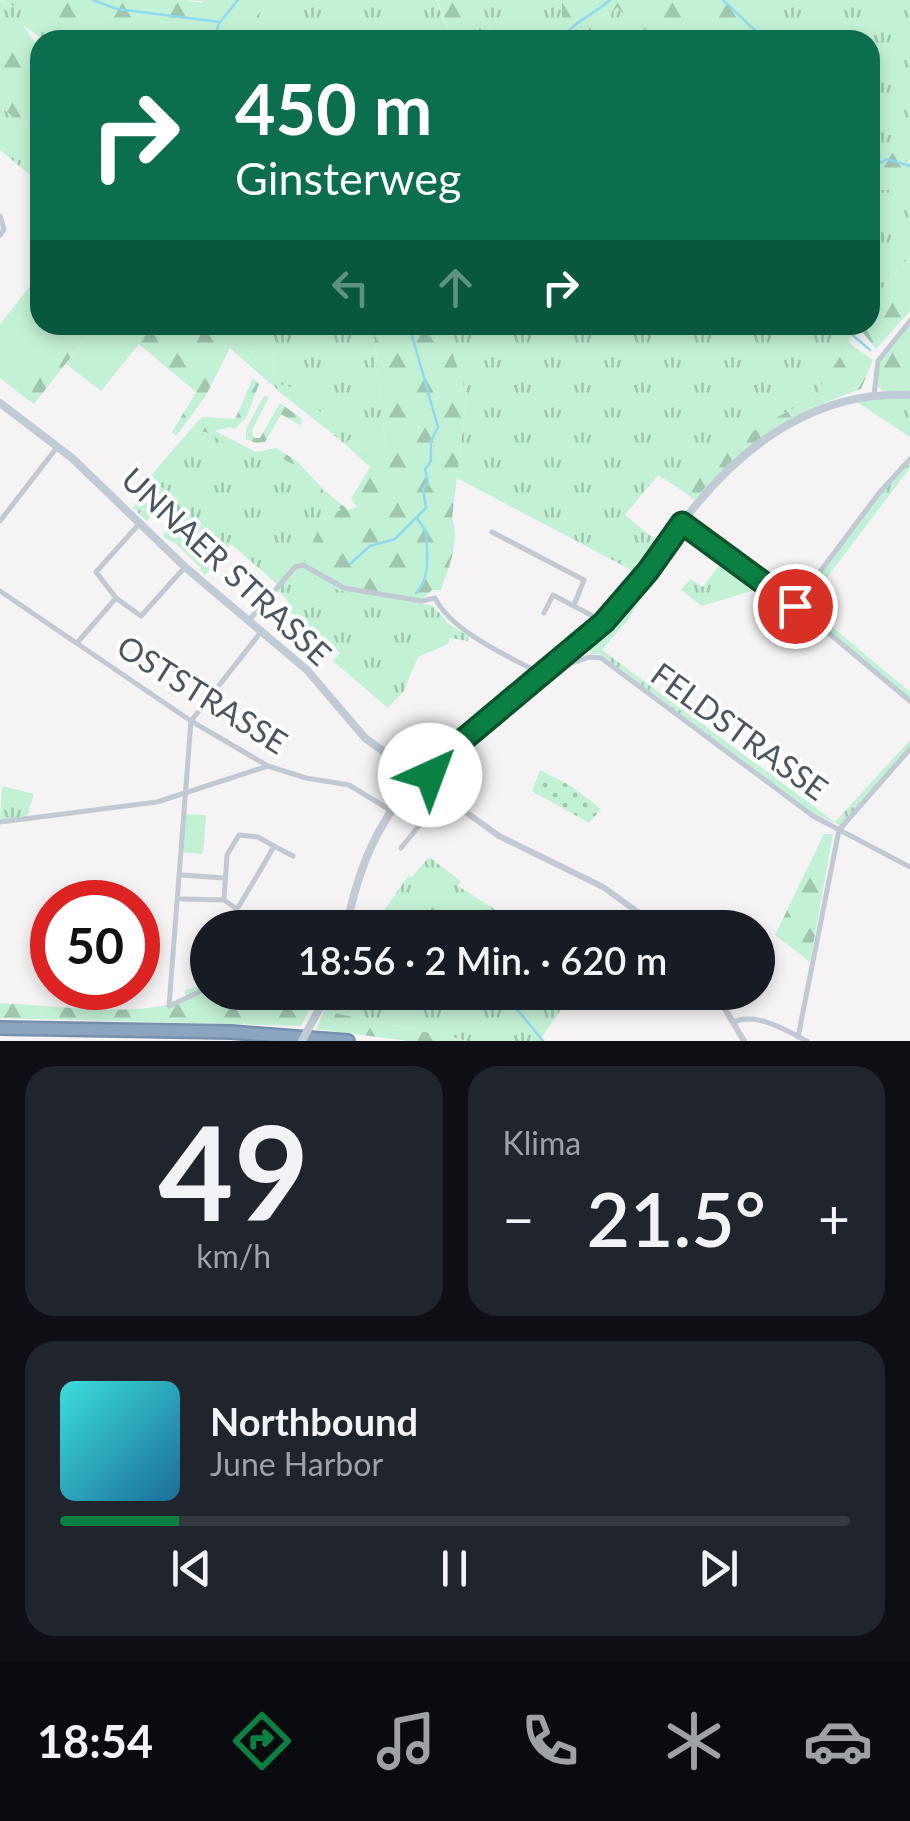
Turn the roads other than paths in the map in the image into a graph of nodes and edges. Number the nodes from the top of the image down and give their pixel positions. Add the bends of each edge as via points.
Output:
1 (0, 216) edge
2 (0, 235) edge
3 (910, 322) edge
4 (910, 394) edge
5 (874, 395) junction
6 (0, 403) edge
7 (58, 446) junction
8 (910, 459) edge
9 (0, 521) edge
10 (682, 523) junction
11 (140, 524) junction
12 (492, 532) dead end
13 (186, 567) junction
14 (0, 591) edge
15 (116, 598) junction
16 (574, 605) junction
17 (795, 606) junction
18 (544, 613) dead end
19 (251, 618) dead end
20 (604, 622) junction
21 (261, 632) junction
22 (77, 643) junction
23 (542, 674) junction
24 (910, 701) edge
25 (190, 721) junction
26 (910, 749) edge
27 (268, 766) junction
28 (427, 770) junction
29 (412, 772) junction
30 (413, 784) junction
31 (427, 784) junction
32 (184, 796) junction
33 (443, 796) junction
34 (390, 810) junction
35 (0, 822) edge
36 (838, 830) junction
37 (274, 846) junction
38 (400, 848) dead end
39 (293, 856) dead end
40 (910, 867) edge
41 (182, 875) dead end
42 (225, 878) junction
43 (182, 899) dead end
44 (224, 900) junction
45 (237, 909) joint
46 (351, 910) edge
47 (635, 910) edge
48 (190, 996) edge
49 (318, 1010) edge
50 (726, 1010) edge
51 (734, 1022) junction
52 (0, 1028) edge
53 (798, 1037) junction
54 (302, 1041) edge
55 (348, 1041) edge
56 (744, 1041) edge
57 (807, 1041) edge

1 - 2 street
3 - 5 street via 881,354
4 - 5 main road
5 - 10 main road via 822,407 780,428 725,473
6 - 7 main road, UNNAER STRASSE
7 - 9 street
7 - 11 main road, UNNAER STRASSE
8 - 17 street
10 - 17 street
10 - 20 main road
11 - 13 main road, UNNAER STRASSE
11 - 15 street via 96,572
12 - 16 street via 584,580
13 - 15 street via 141,616
13 - 21 main road, UNNAER STRASSE
14 - 22 street, OSTSTRASSE
15 - 22 street
16 - 18 street via 552,594
16 - 20 street
17 - 24 street
19 - 23 street via 294,567 303,566 344,588 435,598 461,629
20 - 23 main road
21 - 25 street
21 - 29 main road, UNNAER STRASSE via 307,670 365,738
22 - 25 street, OSTSTRASSE
23 - 28 main road
23 - 36 street, FELDSTRASSE via 601,658
25 - 27 street, OSTSTRASSE
25 - 32 street
26 - 36 street
27 - 32 street
27 - 34 street, OSTSTRASSE via 349,785
28 - 29 main road
28 - 31 main road
29 - 30 main road
30 - 31 main road
30 - 34 main road
31 - 33 street
32 - 35 street
32 - 48 street via 169,1006
33 - 38 street
33 - 47 street via 500,836
34 - 46 main road via 365,856
36 - 40 street, FELDSTRASSE
36 - 53 street
37 - 39 street
37 - 42 street via 239,835 227,854
37 - 45 street
41 - 42 street
42 - 44 street
43 - 44 street
44 - 45 street
49 - 54 main road, bridge
50 - 51 street
51 - 53 street via 758,1020
51 - 56 street
52 - 55 highway
53 - 57 street

